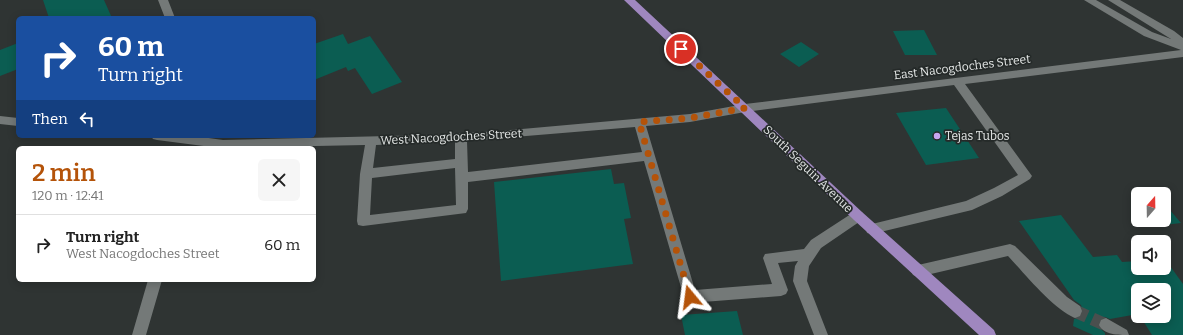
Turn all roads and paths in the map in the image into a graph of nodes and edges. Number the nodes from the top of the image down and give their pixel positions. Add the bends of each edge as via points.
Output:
1 (163, 0) edge
2 (629, 0) edge
3 (1089, 0) edge
4 (1113, 0) edge
5 (169, 16) edge
6 (1183, 43) edge
7 (1183, 47) edge
8 (1183, 53) edge
9 (957, 81) junction
10 (745, 108) junction
11 (0, 120) edge
12 (16, 122) edge
13 (639, 122) junction
14 (461, 137) junction
15 (170, 138) edge
16 (371, 141) junction
17 (195, 142) edge
18 (649, 156) junction
19 (461, 163) junction
20 (366, 174) junction
21 (460, 178) junction
22 (858, 216) junction
23 (872, 229) junction
24 (808, 254) junction
25 (918, 271) junction
26 (154, 282) edge
27 (1075, 311) tunnel mouth
28 (139, 335) edge
29 (821, 335) edge
30 (989, 335) edge

1 - 5 street
2 - 10 main road, South Seguin Avenue
3 - 7 street via 1148,34
4 - 6 street
8 - 9 street, East Nacogdoches Street
9 - 10 street, East Nacogdoches Street
9 - 23 street via 1026,176 968,206
10 - 13 street, West Nacogdoches Street via 690,118
10 - 22 main road, South Seguin Avenue
11 - 12 street
13 - 14 street, West Nacogdoches Street
13 - 18 street
14 - 16 street, West Nacogdoches Street
14 - 19 street
15 - 17 street, West Nacogdoches Street
16 - 17 street, West Nacogdoches Street via 222,144
16 - 20 street
18 - 21 street
18 - 24 street via 690,297 781,290 770,258
19 - 20 street
19 - 21 street
20 - 21 street via 363,221 462,209
22 - 23 main road, South Seguin Avenue
22 - 24 street via 816,244
23 - 25 main road, South Seguin Avenue
24 - 29 street via 802,266 800,281
25 - 27 street via 1010,250 1062,302
25 - 30 main road, South Seguin Avenue
26 - 28 street

